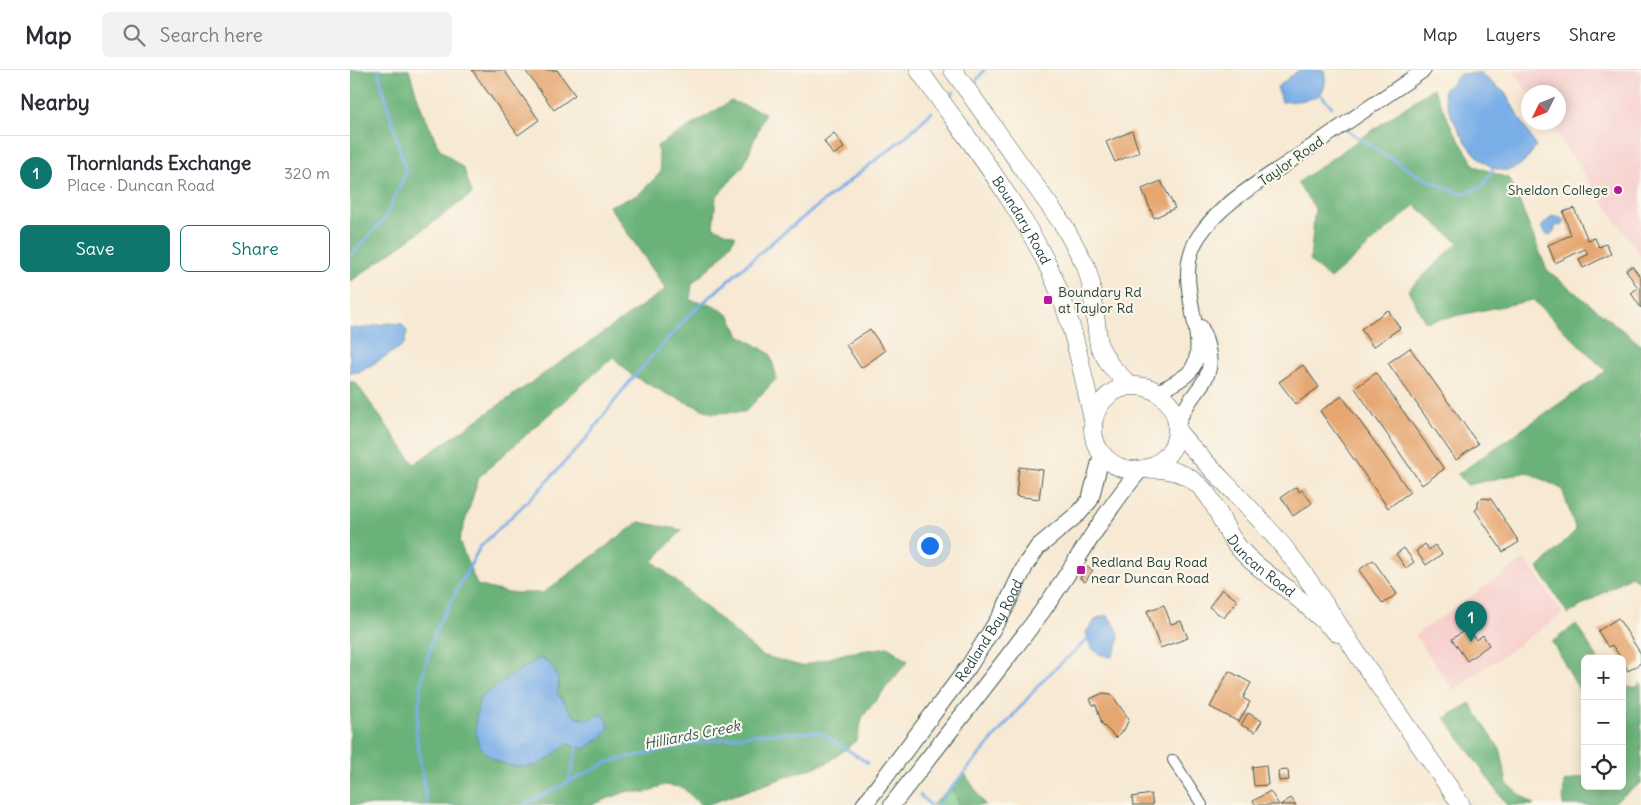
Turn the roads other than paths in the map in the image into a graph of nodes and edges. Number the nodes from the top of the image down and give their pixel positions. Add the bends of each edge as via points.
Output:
1 (919, 70) edge
2 (953, 70) edge
3 (1424, 70) edge
4 (1187, 276) junction
5 (1130, 386) junction
6 (1158, 392) junction
7 (1093, 420) junction
8 (1178, 428) junction
9 (1102, 454) junction
10 (1144, 469) junction
11 (1372, 676) junction
12 (1173, 760) dead end
13 (864, 805) edge
14 (892, 805) edge
15 (1202, 805) edge
16 (1461, 805) edge

1 - 7 highway, Boundary Road via 1015,207 1046,261 1079,355
2 - 5 highway via 1077,247 1091,284 1099,346 1110,365
3 - 4 street, Taylor Road via 1225,207 1197,238
4 - 6 street, Taylor Road via 1198,344 1197,358 1191,370
4 - 8 street, Taylor Road via 1211,362 1204,382 1183,409
5 - 6 highway
5 - 7 highway via 1106,397
6 - 8 highway via 1174,411
7 - 9 highway via 1093,432
8 - 10 highway via 1175,444 1168,455
8 - 11 highway, Duncan Road via 1201,460 1250,508 1289,553
9 - 10 highway via 1119,467
9 - 13 main road, Redland Bay Road via 1090,500 1038,547 969,666
10 - 11 highway, Duncan Road via 1162,468 1195,481 1211,498 1238,548 1342,637
10 - 14 main road, Redland Bay Road via 1119,495 1062,584 999,670
11 - 16 highway, Duncan Road
12 - 15 street

